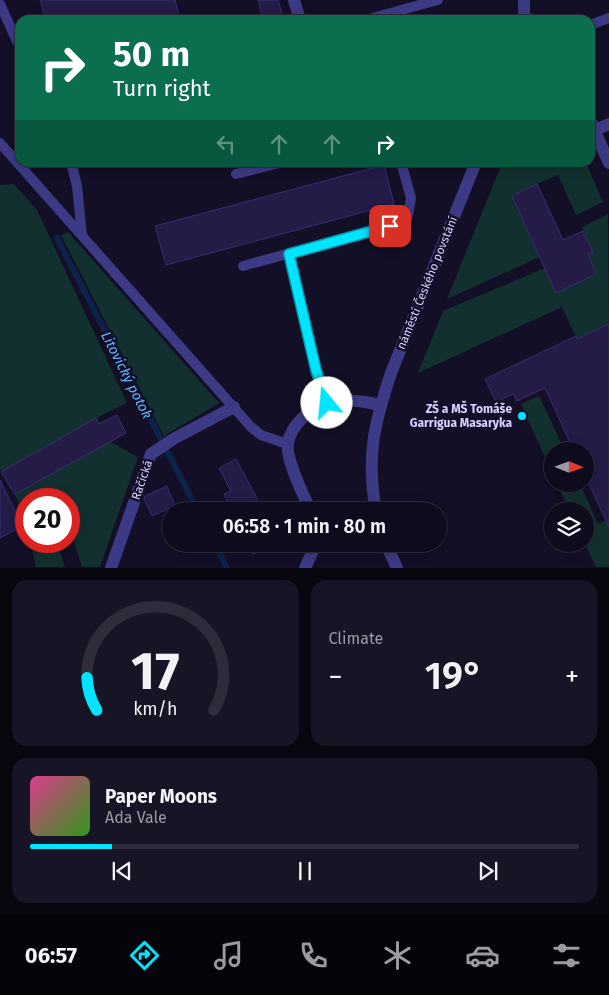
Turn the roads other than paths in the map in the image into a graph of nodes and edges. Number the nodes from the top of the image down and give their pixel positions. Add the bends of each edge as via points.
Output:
1 (294, 0) edge
2 (438, 0) edge
3 (524, 0) edge
4 (0, 4) edge
5 (298, 15) edge
6 (382, 15) edge
7 (527, 15) edge
8 (609, 18) edge
9 (595, 23) edge
10 (15, 37) edge
11 (609, 124) edge
12 (595, 125) edge
13 (595, 132) edge
14 (0, 143) edge
15 (15, 160) edge
16 (609, 163) edge
17 (21, 167) edge
18 (72, 167) edge
19 (263, 167) edge
20 (402, 167) edge
21 (474, 167) edge
22 (236, 174) dead end
23 (82, 236) junction
24 (289, 254) junction
25 (242, 266) dead end
26 (327, 403) junction
27 (380, 405) junction
28 (234, 407) junction
29 (287, 444) junction
30 (307, 502) edge
31 (375, 502) edge
32 (312, 552) edge
33 (390, 552) edge
34 (111, 568) edge
35 (305, 568) edge
36 (397, 568) edge

1 - 5 street
2 - 6 lane
3 - 7 street
4 - 10 lane
8 - 9 lane
11 - 12 street
13 - 16 street
14 - 15 lane
17 - 23 lane
18 - 23 lane
19 - 22 lane
20 - 24 lane via 411,198 407,221
21 - 27 street, náměstí Českého povstání
23 - 28 lane
24 - 25 lane
24 - 26 lane via 316,370
26 - 27 street via 361,401
26 - 29 street via 301,419 293,428
27 - 31 street, náměstí Českého povstání via 371,462
28 - 29 lane via 261,434
28 - 34 street, Račická via 150,454
29 - 30 street via 294,472
32 - 35 street
33 - 36 street

